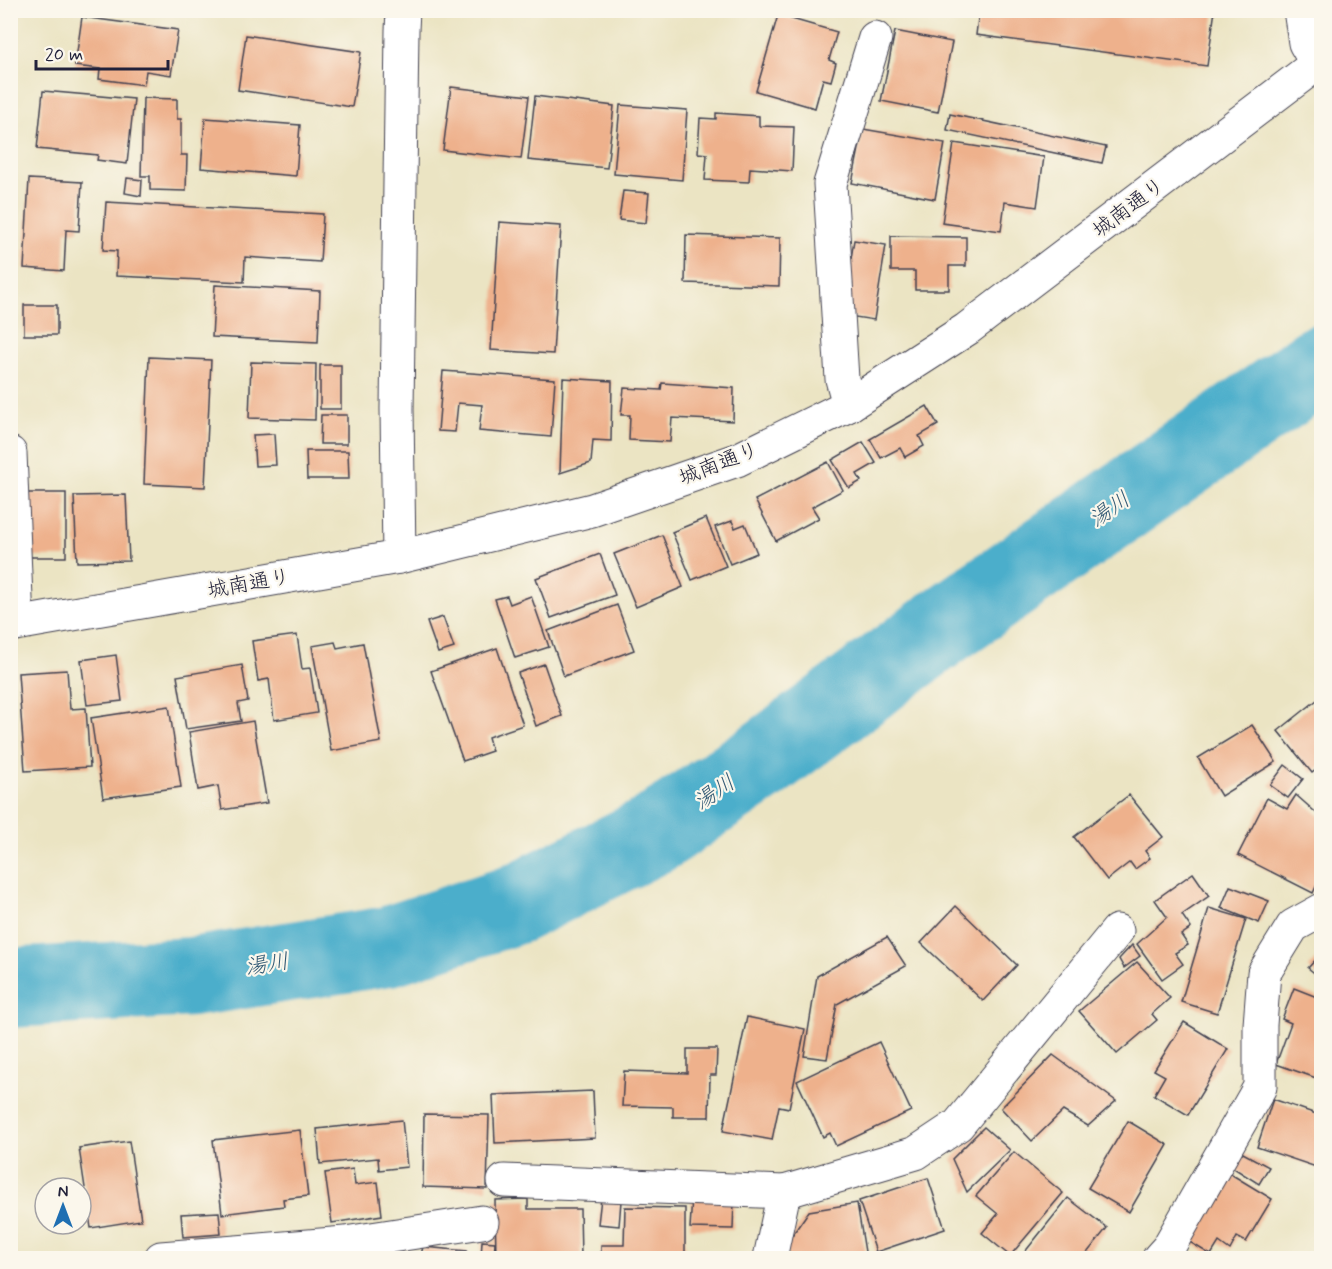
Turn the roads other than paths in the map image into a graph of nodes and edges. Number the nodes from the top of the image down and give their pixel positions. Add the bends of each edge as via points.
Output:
1 (403, 10) edge
2 (1300, 10) edge
3 (876, 38) dead end
4 (1319, 62) edge
5 (849, 405) junction
6 (10, 453) edge
7 (399, 557) junction
8 (14, 624) edge
9 (1322, 910) edge
10 (1117, 931) dead end
11 (504, 1181) dead end
12 (783, 1192) junction
13 (482, 1222) dead end
14 (161, 1258) edge
15 (770, 1258) edge
16 (1159, 1258) edge

1 - 7 street via 397,409
2 - 4 street via 1305,43
3 - 5 street via 830,184 842,379
4 - 5 street, 城南通り via 967,329
5 - 7 street, 城南通り via 737,460 592,510
6 - 8 street
7 - 8 street, 城南通り
9 - 16 street via 1293,926 1264,973 1260,1087
10 - 12 street via 958,1125 916,1154
11 - 12 street
12 - 15 street
13 - 14 street via 345,1243

